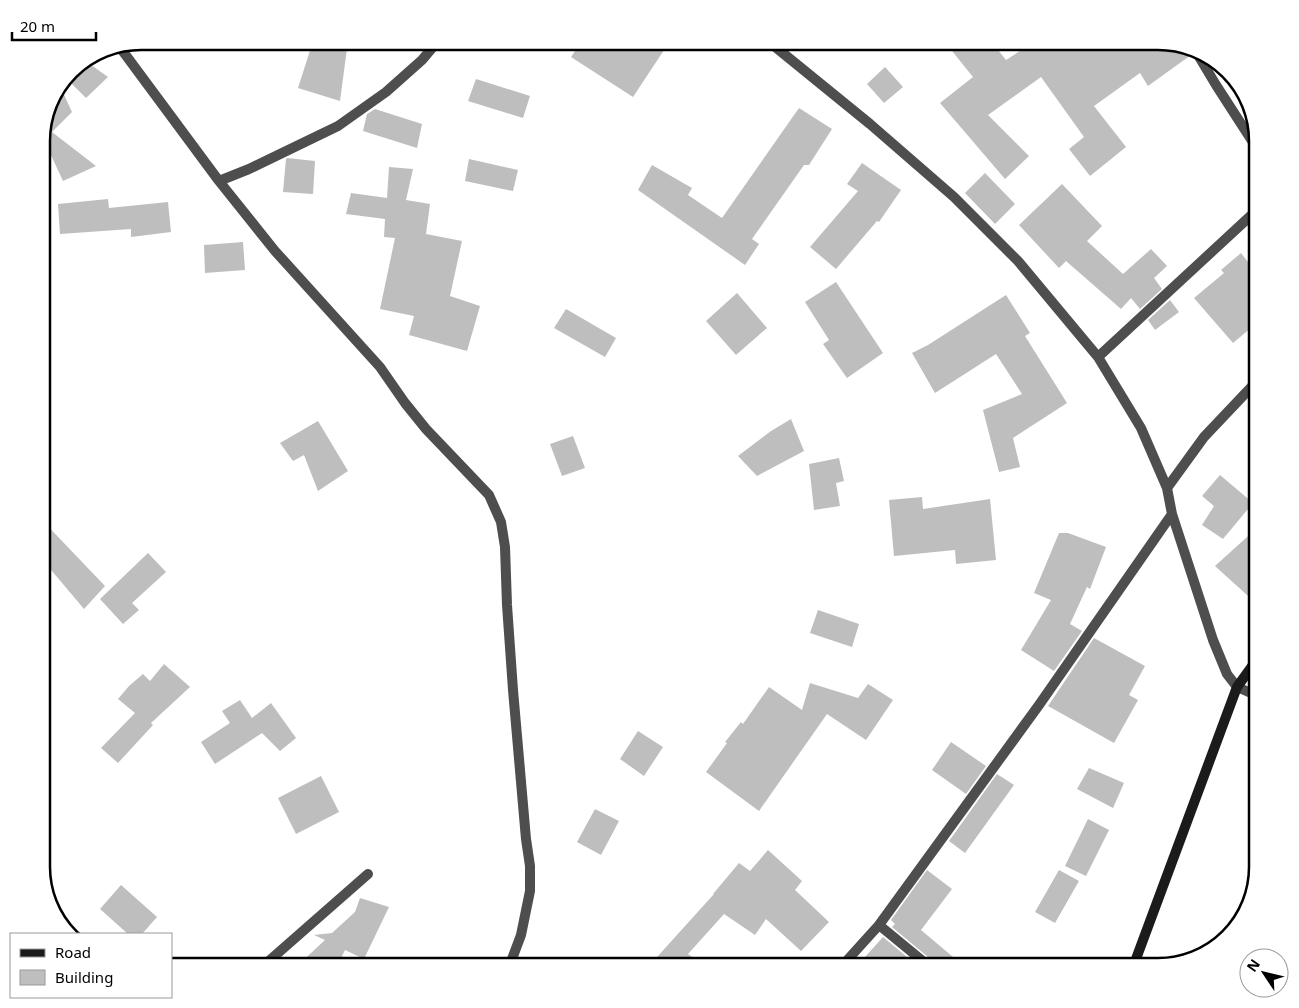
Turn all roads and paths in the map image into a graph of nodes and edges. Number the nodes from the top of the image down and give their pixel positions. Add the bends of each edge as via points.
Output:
1 (430, 50) edge
2 (779, 50) edge
3 (123, 52) edge
4 (1202, 61) edge
5 (1249, 135) edge
6 (218, 181) junction
7 (1249, 217) edge
8 (1098, 357) junction
9 (1249, 390) edge
10 (1167, 488) junction
11 (1172, 514) junction
12 (1249, 670) edge
13 (1237, 686) junction
14 (1249, 692) edge
15 (368, 874) dead end
16 (879, 924) junction
17 (272, 958) edge
18 (512, 958) edge
19 (849, 958) edge
20 (919, 958) edge
21 (1136, 958) edge

1 - 6 street via 386,92 338,126
2 - 8 street via 954,197 1018,261
3 - 6 street
4 - 5 street
6 - 18 street via 275,251 380,367 426,429 489,495 501,522 530,866 530,890 521,935
7 - 8 street
8 - 10 street via 1141,428
9 - 10 street via 1204,438
10 - 11 street
11 - 13 street via 1213,640 1227,674
11 - 16 street via 1040,705
12 - 13 street
13 - 14 street
13 - 21 street
15 - 17 street
16 - 19 street
16 - 20 street

